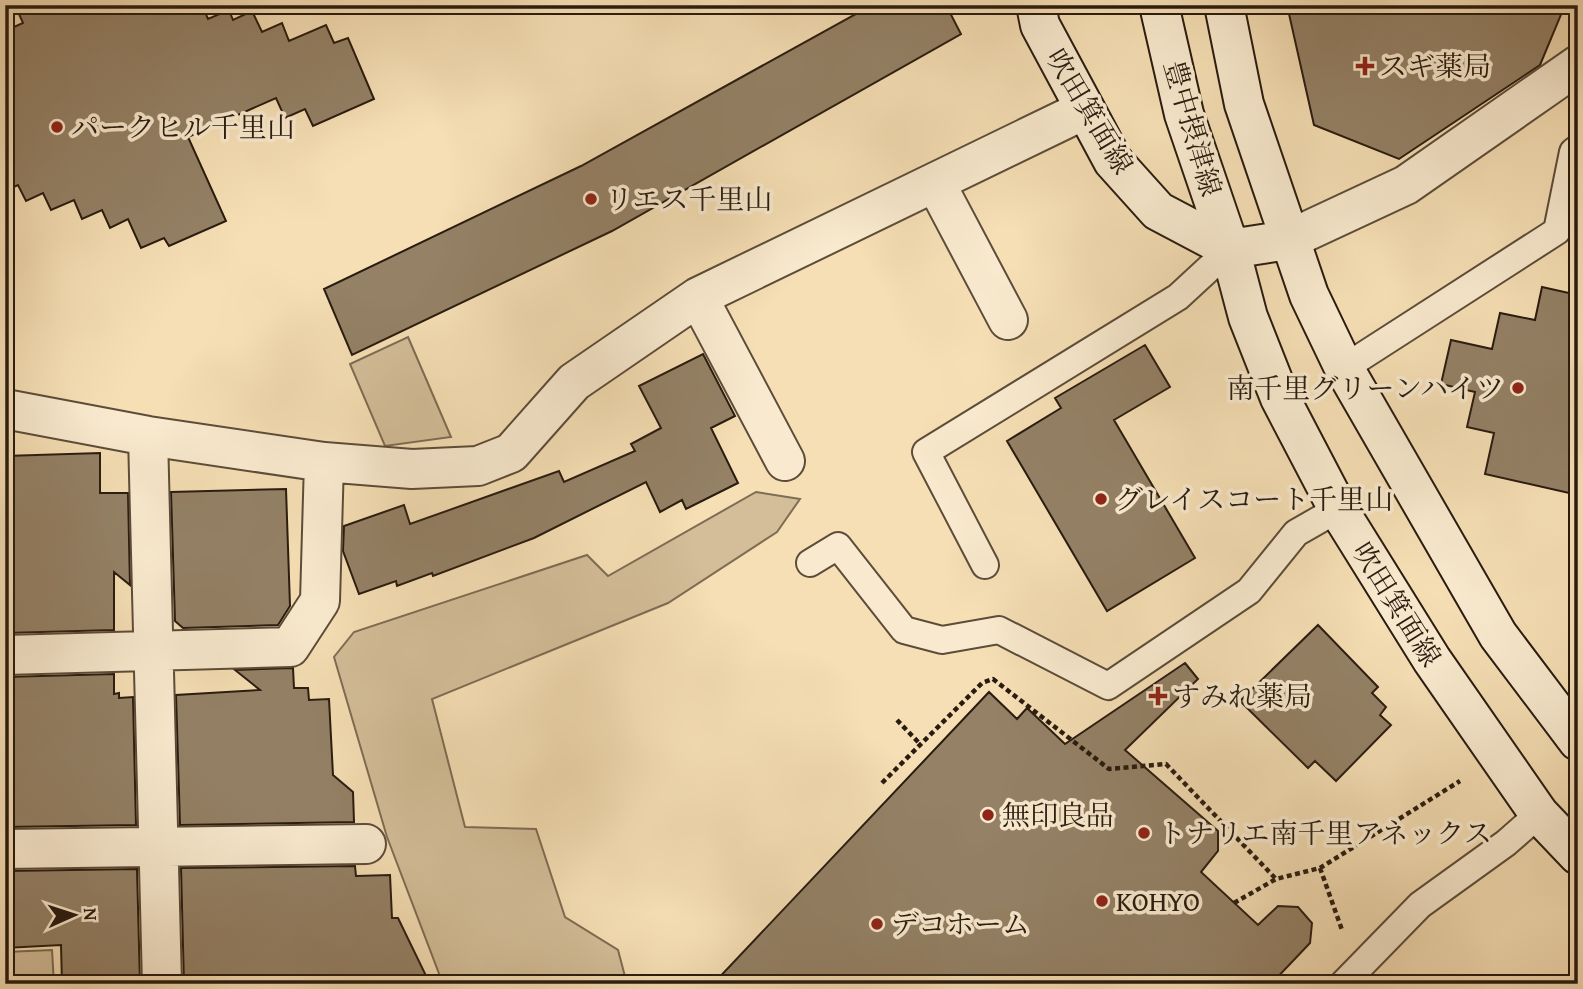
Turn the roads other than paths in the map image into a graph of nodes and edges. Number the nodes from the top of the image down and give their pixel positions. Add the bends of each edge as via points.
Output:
1 (1036, 5) edge
2 (1159, 5) edge
3 (1224, 5) edge
4 (1578, 65) edge
5 (1084, 110) junction
6 (1578, 148) edge
7 (936, 184) junction
8 (1288, 240) junction
9 (1230, 249) junction
10 (698, 297) junction
11 (1008, 320) dead end
12 (1344, 368) junction
13 (5, 410) edge
14 (148, 436) junction
15 (785, 461) dead end
16 (324, 462) junction
17 (1338, 509) junction
18 (810, 563) dead end
19 (985, 565) dead end
20 (154, 652) junction
21 (5, 655) edge
22 (1578, 741) edge
23 (1539, 814) junction
24 (366, 844) dead end
25 (156, 846) junction
26 (5, 849) edge
27 (1578, 855) edge
28 (162, 984) edge
29 (1343, 984) edge

1 - 5 street, 吹田箕面線 via 1040,25
2 - 9 street, 豊中摂津線 via 1184,114
3 - 8 street, 豊中摂津線 via 1244,104
4 - 8 street via 1406,185
5 - 7 street
5 - 9 street, 吹田箕面線 via 1113,161 1158,211
6 - 12 lane via 1573,152 1557,231
7 - 10 street
7 - 11 street
8 - 9 street
8 - 12 street via 1308,295
9 - 17 street, 吹田箕面線 via 1248,317 1280,398
9 - 19 lane via 1178,297 926,452
10 - 15 street
10 - 16 street via 574,382 511,453 478,467 412,469
12 - 22 street via 1499,635
13 - 14 street
14 - 16 street
14 - 20 street
16 - 20 street via 320,601 290,647
17 - 18 lane via 1296,533 1249,591 1108,686 999,630 942,640 904,630 838,546
17 - 23 street, 吹田箕面線 via 1432,660
20 - 21 street
20 - 25 street
23 - 27 street, 吹田箕面線
23 - 29 lane via 1420,905
24 - 25 street
25 - 26 street
25 - 28 street

